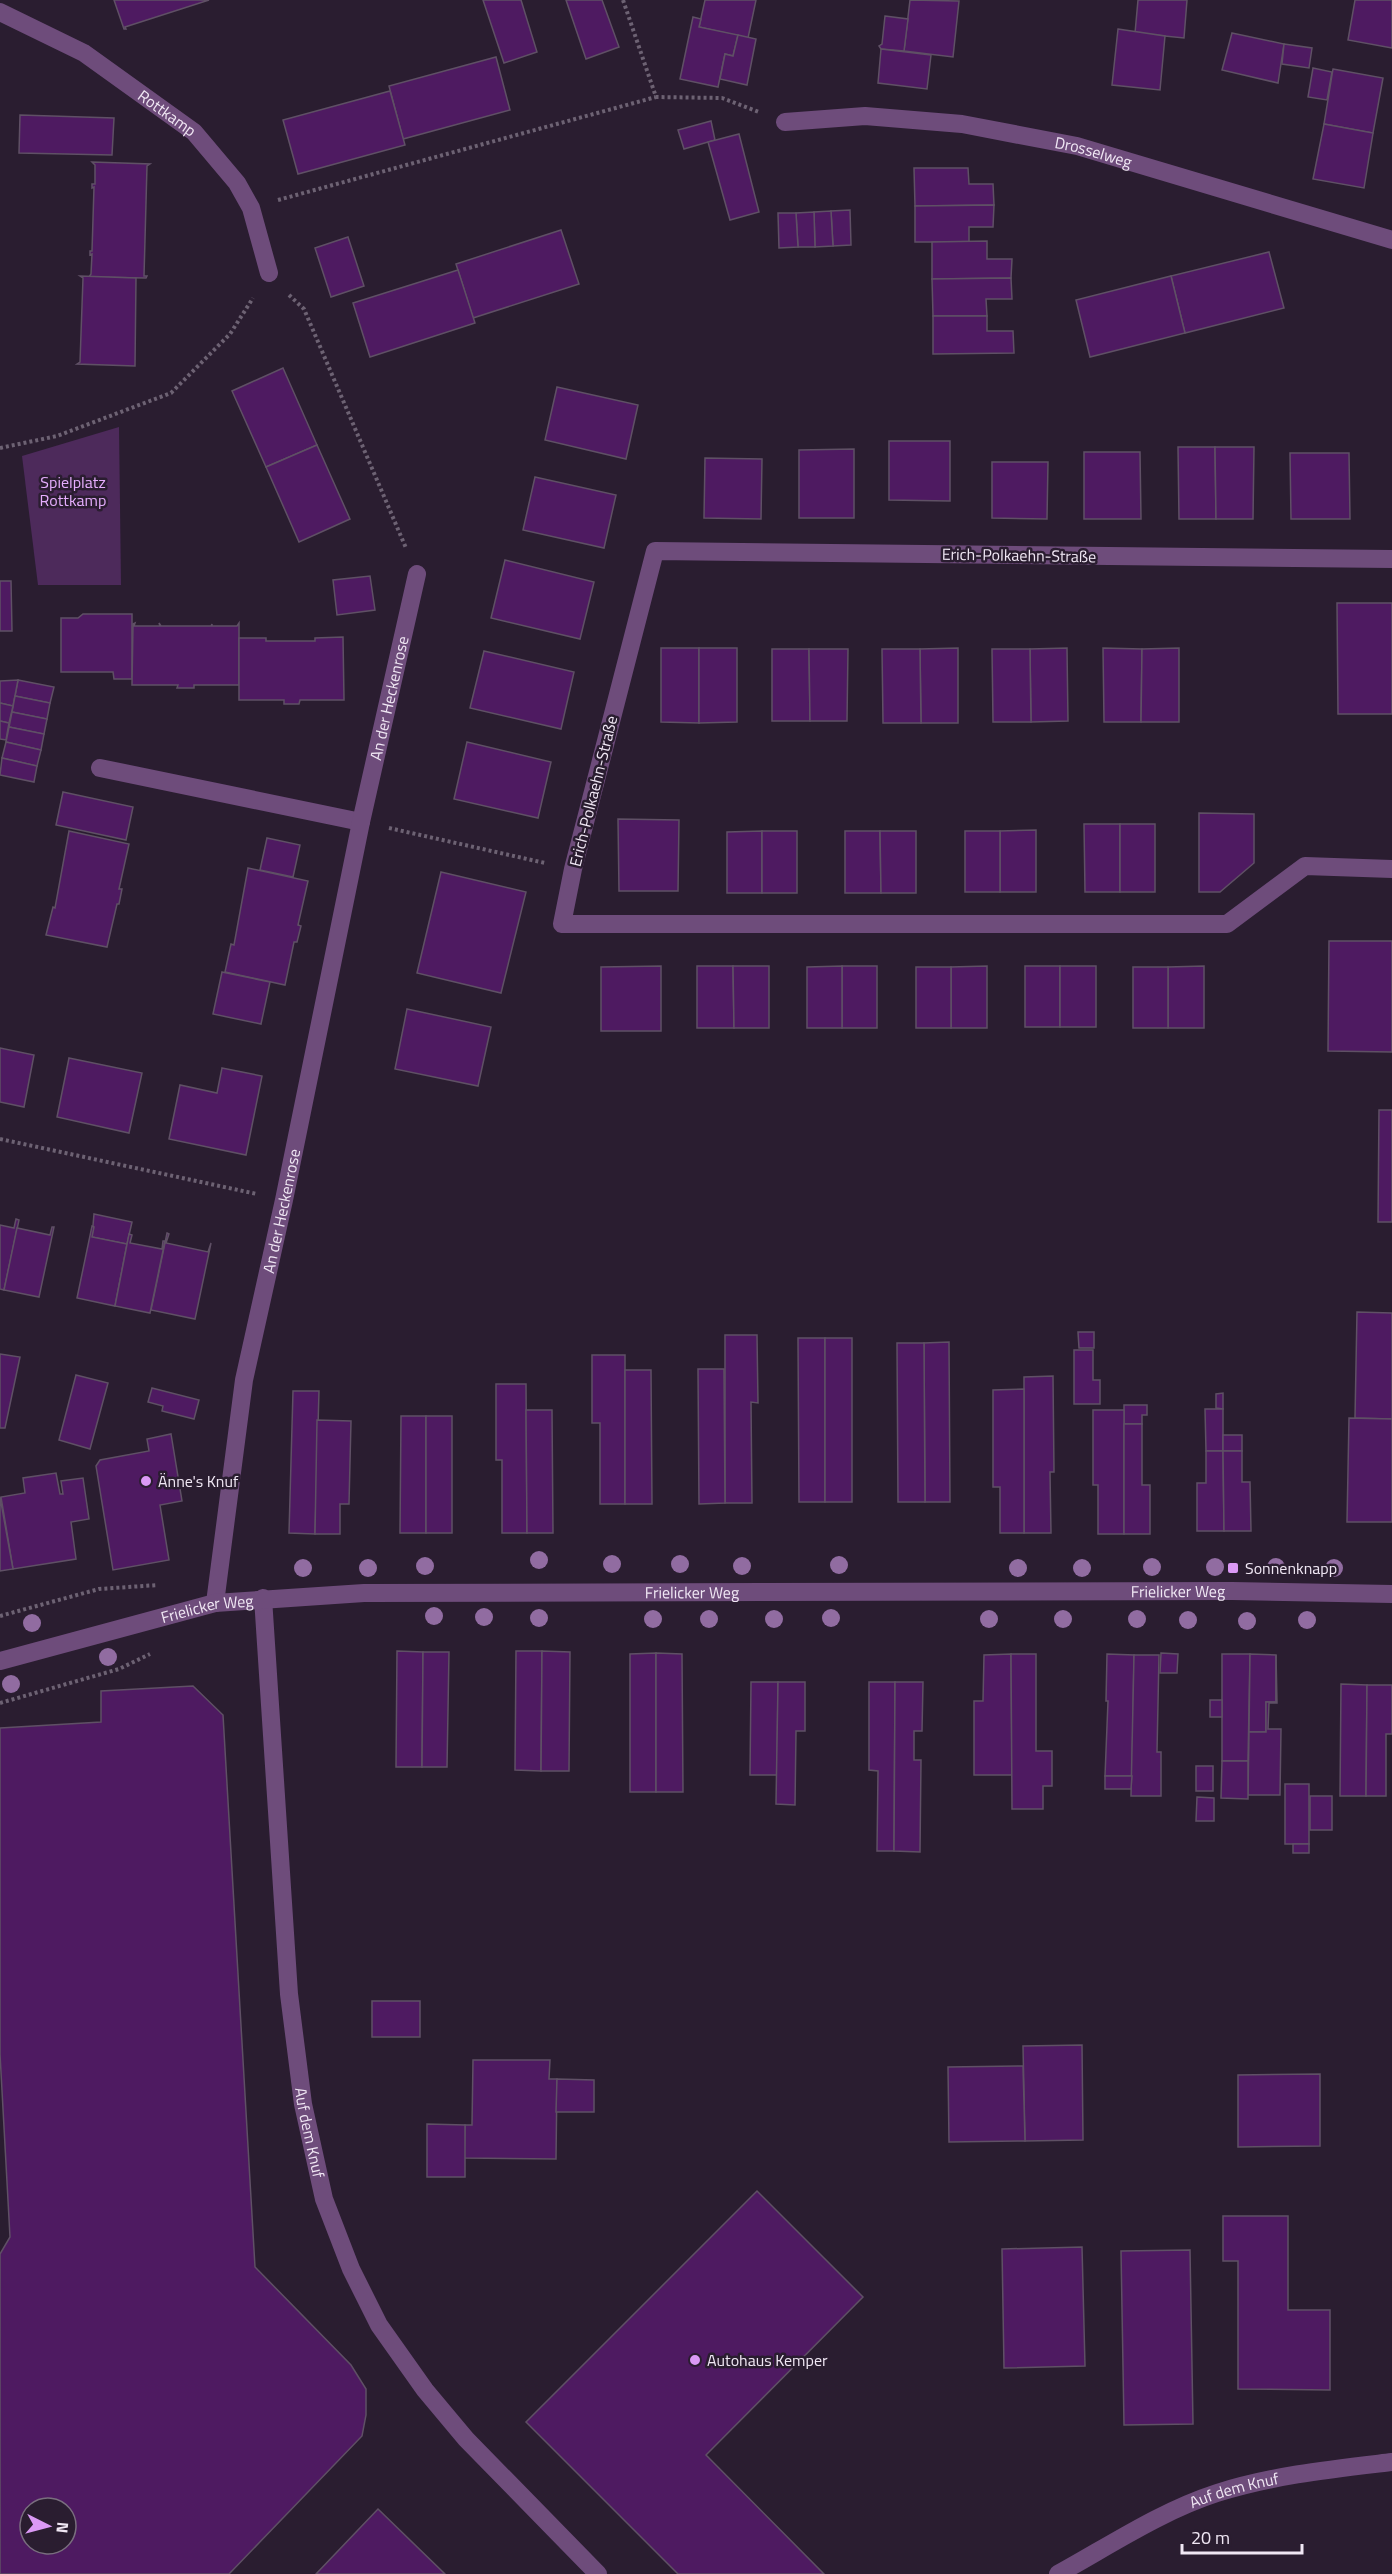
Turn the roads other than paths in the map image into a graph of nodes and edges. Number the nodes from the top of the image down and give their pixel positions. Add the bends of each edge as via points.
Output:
1 (0, 12) edge
2 (785, 122) road end
3 (1392, 240) edge
4 (269, 273) road end
5 (1392, 559) edge
6 (417, 574) road end
7 (100, 768) dead end
8 (361, 822) junction
9 (1392, 869) edge
10 (1392, 1594) edge
11 (263, 1598) junction
12 (216, 1603) junction
13 (0, 1661) edge
14 (1392, 2462) edge
15 (598, 2574) edge
16 (1058, 2574) edge

1 - 4 street, Rottkamp via 84,53 194,132 237,183 250,208
2 - 3 street, Drosselweg via 865,116 997,130 1077,146
5 - 9 street, Erich-Polkaehn-Straße via 655,551 562,924 1227,924 1305,866
6 - 8 street, An der Heckenrose
7 - 8 street
8 - 12 street, An der Heckenrose via 244,1380
10 - 11 street, Frielicker Weg via 364,1593
11 - 12 street, Frielicker Weg
11 - 15 street, Auf dem Knuf via 289,1994 303,2104 324,2199 351,2269 380,2325 425,2390 466,2439
12 - 13 street, Frielicker Weg
14 - 16 street, Auf dem Knuf via 1264,2479 1214,2494

